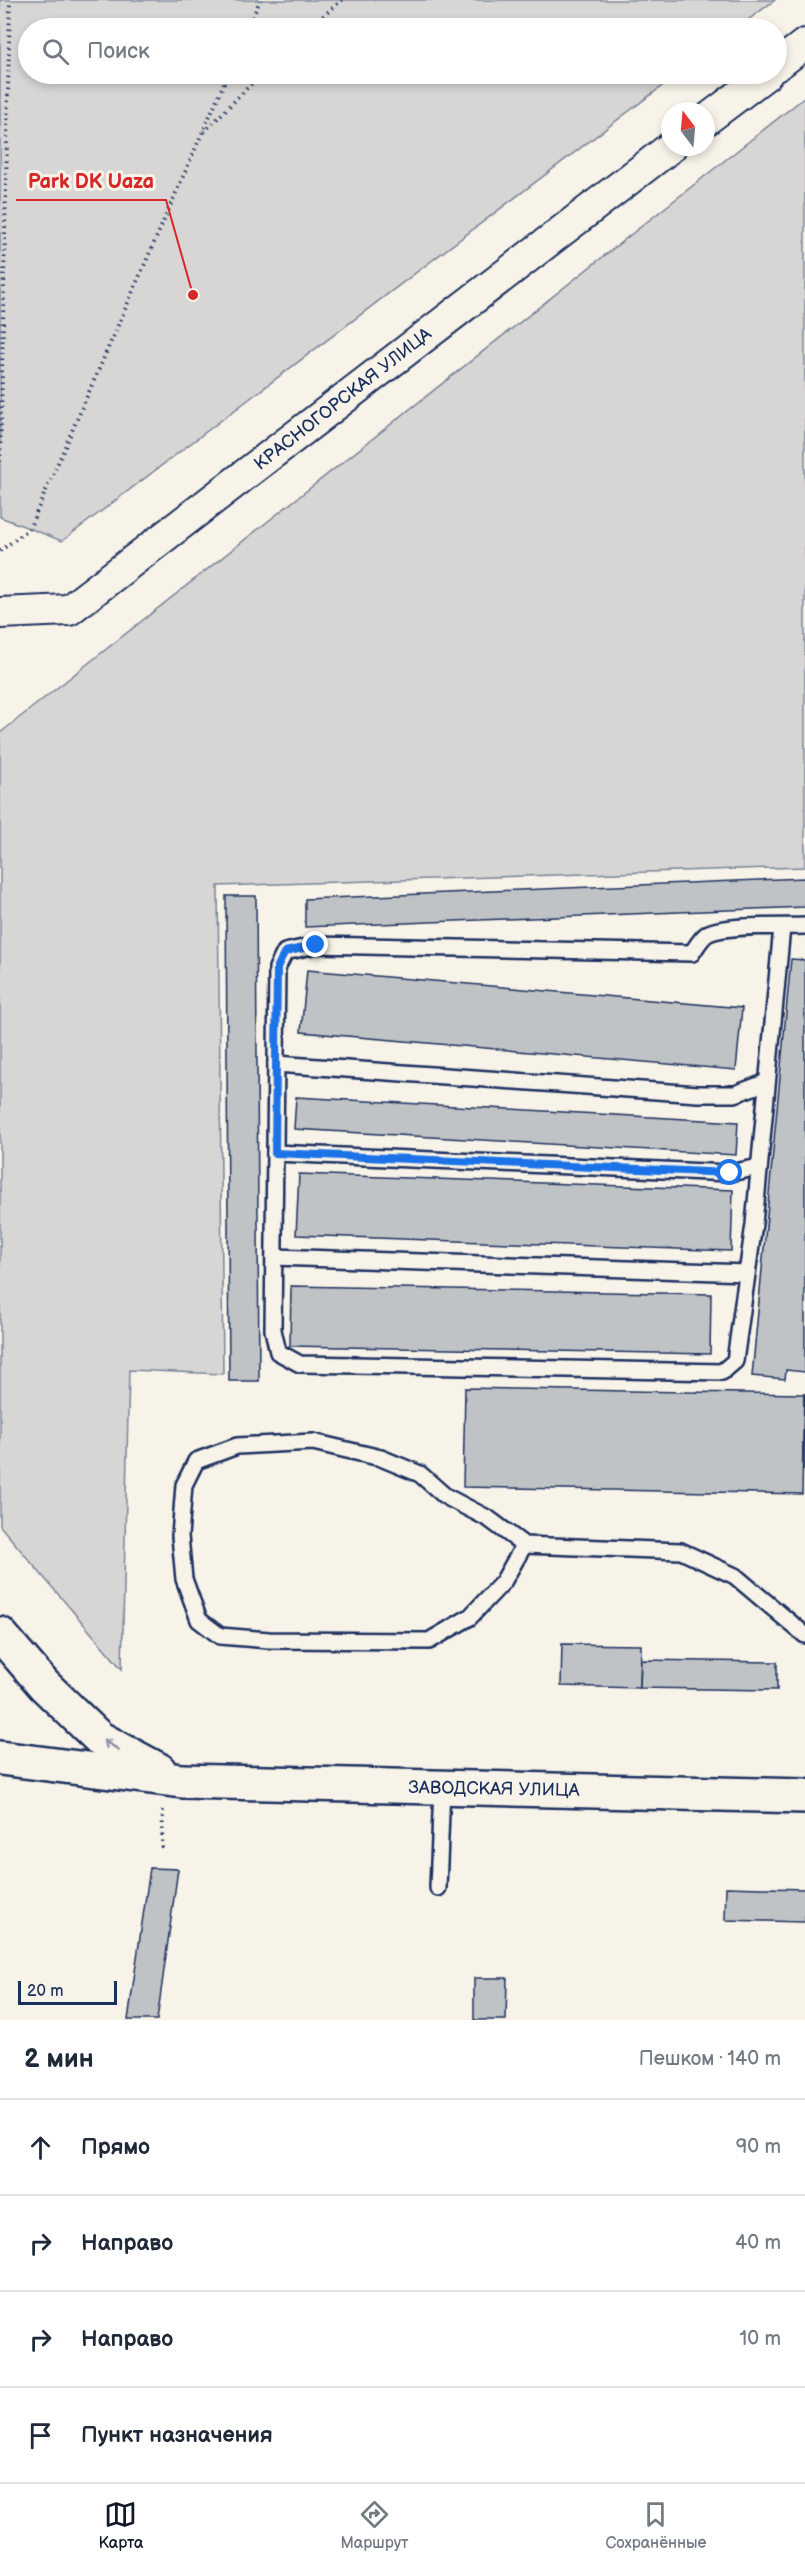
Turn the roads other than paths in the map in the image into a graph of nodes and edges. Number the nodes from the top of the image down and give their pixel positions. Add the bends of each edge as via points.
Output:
1 (805, 44) edge
2 (787, 58) edge
3 (754, 84) edge
4 (715, 113) edge
5 (661, 155) edge
6 (0, 613) edge
7 (805, 926) edge
8 (782, 927) junction
9 (276, 1064) junction
10 (767, 1082) junction
11 (275, 1153) junction
12 (759, 1167) junction
13 (274, 1257) junction
14 (747, 1273) junction
15 (524, 1545) junction
16 (0, 1634) edge
17 (805, 1635) edge
18 (0, 1758) edge
19 (182, 1781) junction
20 (442, 1787) junction
21 (805, 1796) edge
22 (438, 1888) dead end

1 - 2 street
3 - 4 street
5 - 6 street, КРАСНОГОРСКАЯ УЛИЦА via 69,610
7 - 8 lane
8 - 9 lane via 734,928 707,934 692,952 316,945 285,952 277,968
8 - 10 lane
9 - 10 lane via 698,1094 735,1094
9 - 11 lane
10 - 12 lane
11 - 12 lane via 730,1173
11 - 13 lane
12 - 14 lane
13 - 14 lane
13 - 14 lane via 273,1330 278,1352 300,1364 722,1372 735,1361
15 - 15 lane via 502,1582 470,1617 429,1641 220,1636 199,1620 184,1579 180,1536 184,1485 196,1461 237,1446 313,1442 381,1458 420,1474 446,1496 489,1519
15 - 17 lane via 681,1551 735,1576
19 -> 16 street via 99,1738
18 - 19 street, ЗАВОДСКАЯ УЛИЦА
19 - 20 street, ЗАВОДСКАЯ УЛИЦА
20 - 21 street, ЗАВОДСКАЯ УЛИЦА
20 - 22 lane

